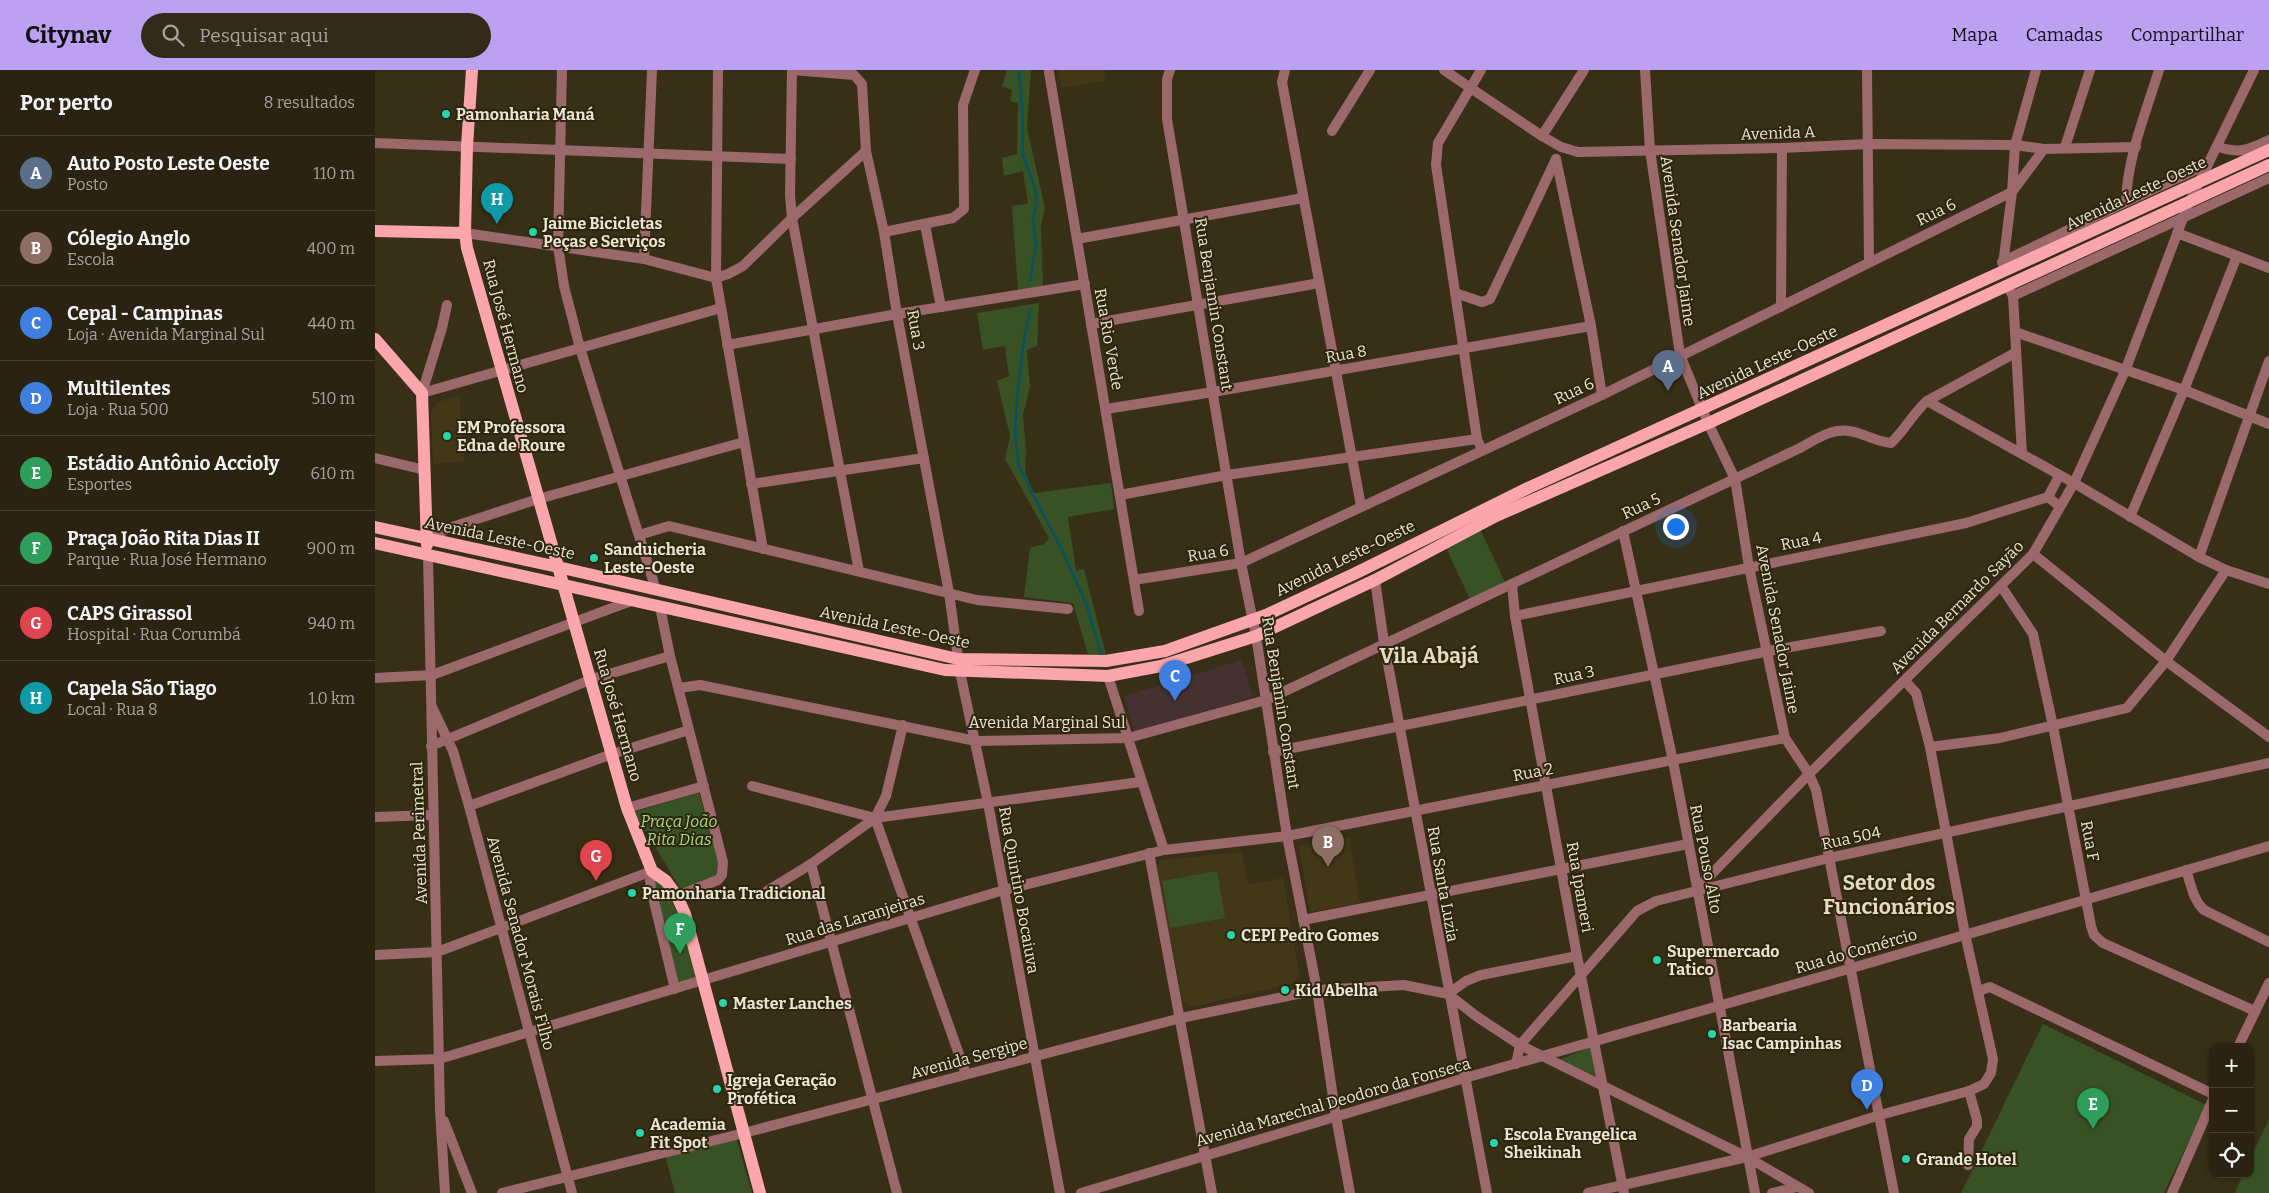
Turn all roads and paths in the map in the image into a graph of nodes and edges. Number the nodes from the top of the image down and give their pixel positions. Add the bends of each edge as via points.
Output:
1 (472, 70) edge
2 (562, 70) edge
3 (652, 70) edge
4 (719, 70) edge
5 (792, 70) edge
6 (975, 70) edge
7 (1169, 70) edge
8 (1285, 70) edge
9 (1371, 70) edge
10 (1444, 70) edge
11 (1481, 70) edge
12 (1584, 70) edge
13 (1645, 70) edge
14 (1867, 70) edge
15 (2036, 70) edge
16 (2090, 70) edge
17 (2159, 70) edge
18 (2254, 70) edge
19 (1049, 72) dead end
20 (1470, 87) junction
21 (1332, 131) dead end
22 (1542, 136) junction
23 (2269, 140) edge
24 (375, 144) edge
25 (1868, 144) junction
26 (2015, 145) junction
27 (467, 146) junction
28 (1561, 147) junction
29 (2065, 147) junction
30 (2136, 147) junction
31 (2218, 147) junction
32 (1782, 148) junction
33 (2044, 149) junction
34 (560, 150) junction
35 (1650, 150) junction
36 (2269, 150) edge
37 (866, 151) junction
38 (648, 153) junction
39 (717, 156) junction
40 (791, 159) junction
41 (1556, 159) junction
42 (2269, 165) edge
43 (2206, 169) junction
44 (2269, 178) edge
45 (2012, 192) junction
46 (1303, 198) junction
47 (2126, 202) junction
48 (2184, 217) junction
49 (792, 218) junction
50 (1184, 219) junction
51 (925, 225) junction
52 (375, 231) edge
53 (884, 232) junction
54 (465, 233) junction
55 (2177, 233) junction
56 (1077, 239) junction
57 (558, 246) junction
58 (2237, 256) junction
59 (644, 259) junction
60 (1869, 261) junction
61 (2003, 267) junction
62 (2269, 268) edge
63 (716, 278) junction
64 (1319, 283) junction
65 (1085, 284) junction
66 (2011, 291) junction
67 (1455, 294) junction
68 (1198, 304) junction
69 (447, 305) dead end
70 (941, 307) junction
71 (1781, 307) junction
72 (721, 308) junction
73 (897, 314) junction
74 (1091, 324) junction
75 (1591, 326) junction
76 (813, 329) junction
77 (2015, 332) junction
78 (375, 339) edge
79 (727, 345) junction
80 (580, 348) junction
81 (1463, 348) junction
82 (2015, 352) junction
83 (1680, 355) junction
84 (2269, 361) edge
85 (501, 371) junction
86 (1335, 371) junction
87 (2125, 371) junction
88 (2184, 390) junction
89 (1213, 392) junction
90 (422, 393) junction
91 (1602, 395) junction
92 (1927, 401) junction
93 (1105, 409) junction
94 (1703, 409) junction
95 (2249, 417) junction
96 (1708, 423) junction
97 (2269, 424) edge
98 (1477, 439) junction
99 (744, 442) junction
100 (1482, 450) junction
101 (2022, 454) junction
102 (1351, 457) junction
103 (375, 458) edge
104 (924, 458) junction
105 (425, 470) junction
106 (839, 470) junction
107 (620, 476) junction
108 (1227, 476) junction
109 (2059, 476) junction
110 (1735, 479) junction
111 (2074, 483) junction
112 (751, 484) junction
113 (1120, 495) junction
114 (2049, 497) junction
115 (538, 499) junction
116 (1361, 506) junction
117 (2059, 506) junction
118 (2130, 517) junction
119 (375, 527) edge
120 (1623, 532) junction
121 (639, 534) junction
122 (427, 539) junction
123 (375, 543) edge
124 (763, 548) junction
125 (2033, 554) junction
126 (428, 555) junction
127 (2199, 557) junction
128 (1241, 563) junction
129 (558, 566) junction
130 (1749, 567) junction
131 (2226, 570) junction
132 (859, 571) junction
133 (1134, 580) junction
134 (1375, 580) junction
135 (2269, 583) edge
136 (1512, 584) junction
137 (564, 586) junction
138 (2001, 586) junction
139 (656, 590) junction
140 (1636, 590) junction
141 (949, 593) junction
142 (631, 601) junction
143 (660, 607) junction
144 (1067, 609) dead end
145 (1139, 611) dead end
146 (1515, 616) junction
147 (1253, 621) junction
148 (575, 622) junction
149 (1881, 631) dead end
150 (1256, 636) junction
151 (1384, 644) junction
152 (1767, 651) junction
153 (671, 656) junction
154 (2166, 661) junction
155 (959, 666) junction
156 (1655, 674) junction
157 (432, 675) junction
158 (1108, 676) junction
159 (375, 678) edge
160 (592, 679) junction
161 (1905, 681) junction
162 (679, 688) junction
163 (1531, 699) junction
164 (1266, 700) junction
165 (431, 705) junction
166 (903, 725) junction
167 (1399, 726) junction
168 (2053, 726) junction
169 (689, 730) junction
170 (2269, 737) edge
171 (448, 738) junction
172 (1128, 738) junction
173 (1785, 738) junction
174 (976, 741) junction
175 (431, 746) junction
176 (1930, 748) junction
177 (1273, 752) junction
178 (612, 754) junction
179 (1673, 761) junction
180 (2269, 763) edge
181 (1809, 774) junction
182 (1141, 782) junction
183 (1547, 785) junction
184 (704, 786) junction
185 (753, 786) dead end
186 (988, 803) junction
187 (469, 806) junction
188 (2068, 807) junction
189 (627, 808) junction
190 (1415, 811) junction
191 (433, 815) junction
192 (375, 817) edge
193 (875, 818) junction
194 (1944, 833) junction
195 (1287, 836) junction
196 (1688, 844) junction
197 (2269, 846) edge
198 (1163, 850) junction
199 (1149, 853) junction
200 (1829, 858) junction
201 (1723, 862) junction
202 (811, 864) junction
203 (1562, 870) junction
204 (2187, 870) junction
205 (652, 871) junction
206 (1730, 881) junction
207 (1697, 889) junction
208 (1004, 890) junction
209 (767, 891) dead end
210 (1430, 895) junction
211 (677, 896) junction
212 (2085, 899) junction
213 (911, 918) junction
214 (1303, 920) junction
215 (501, 928) junction
216 (1965, 934) junction
217 (832, 942) junction
218 (2269, 942) edge
219 (437, 952) junction
220 (375, 955) edge
221 (1577, 956) junction
222 (1852, 968) junction
223 (1581, 976) junction
224 (702, 980) junction
225 (2269, 983) edge
226 (675, 989) junction
227 (1317, 990) junction
228 (1978, 991) junction
229 (1448, 994) junction
230 (1719, 1004) junction
231 (2255, 1011) junction
232 (1476, 1016) junction
233 (1181, 1018) junction
234 (1454, 1025) junction
235 (530, 1032) junction
236 (1595, 1042) junction
237 (2240, 1043) edge
238 (1519, 1045) junction
239 (1035, 1056) junction
240 (1542, 1057) junction
241 (439, 1059) junction
242 (375, 1061) edge
243 (1515, 1064) junction
244 (966, 1074) junction
245 (1465, 1078) junction
246 (1602, 1086) junction
247 (1969, 1091) junction
248 (2209, 1092) edge
249 (873, 1099) junction
250 (2209, 1109) edge
251 (440, 1110) junction
252 (1880, 1115) junction
253 (1336, 1117) junction
254 (744, 1133) junction
255 (1206, 1155) junction
256 (1747, 1157) junction
257 (1968, 1165) dead end
258 (567, 1176) junction
259 (1797, 1187) junction
260 (1623, 1189) edge
261 (445, 1193) edge
262 (472, 1193) edge
263 (502, 1193) edge
264 (572, 1193) edge
265 (760, 1193) edge
266 (897, 1193) edge
267 (1060, 1193) edge
268 (1081, 1193) edge
269 (1212, 1193) edge
270 (1350, 1193) edge
271 (1487, 1193) edge
272 (1587, 1193) edge
273 (1755, 1193) edge
274 (1772, 1193) edge
275 (1809, 1193) edge
276 (1894, 1193) edge
277 (2172, 1193) edge

1 - 27 main road, Rua José Hermano
2 - 34 street
3 - 38 street
4 - 39 street
5 - 37 street, Rua 3 via 854,75 862,84
5 - 40 street
6 - 51 street via 963,105 964,209 953,218
7 - 50 street, Rua Benjamin Constant via 1167,119
8 - 46 street via 1282,82
9 - 21 street
10 - 20 street, Avenida A
11 - 20 street
12 - 22 street
13 - 35 street, Avenida Senador Jaime
14 - 25 street
15 - 26 street
16 - 29 street
17 - 30 street
18 - 31 street, Avenida Bernardo Sayão
19 - 56 street, Rua Rio Verde
20 - 22 street, Avenida A
20 - 67 street via 1438,142 1437,150 1436,165
22 - 28 street, Avenida A
23 - 31 street via 2246,151
24 - 27 street
25 - 26 street, Avenida A
25 - 32 street, Avenida A
25 - 60 street
26 - 33 street, Avenida A
26 - 45 street
27 - 34 street
27 - 54 main road, Rua José Hermano
28 - 35 street, Avenida A via 1578,152
28 - 41 street
29 - 30 street, Avenida A
29 - 33 street, Avenida A
30 - 47 street via 2126,187
31 - 43 street, Avenida Bernardo Sayão
32 - 35 street, Avenida A
32 - 71 street
33 - 45 street
34 - 38 street
34 - 57 street
35 - 83 street, Avenida Senador Jaime
36 - 61 main road, Avenida Leste-Oeste
37 - 49 street
37 - 53 street, Rua 3
38 - 39 street
38 - 59 street
39 - 40 street
39 - 63 street
40 - 49 street
41 - 67 street via 1491,298 1482,302
41 - 75 street
42 - 66 main road, Avenida Leste-Oeste
43 - 47 street
43 - 48 street, Avenida Bernardo Sayão
44 - 48 street, Avenida Leste-Oeste
45 - 60 street, Rua 6
45 - 61 street
46 - 50 street
46 - 64 street
47 - 61 street
48 - 55 street, Avenida Bernardo Sayão
48 - 66 street, Avenida Leste-Oeste
49 - 63 street via 743,266
49 - 76 street
50 - 56 street
50 - 68 street, Rua Benjamin Constant
51 - 53 street
51 - 70 street
52 - 54 main road
53 - 73 street, Rua 3
54 - 57 street
54 - 85 main road, Rua José Hermano
55 - 58 street
55 - 87 street, Avenida Bernardo Sayão
56 - 65 street, Rua Rio Verde
57 - 59 street
57 - 80 street via 564,286
58 - 62 street
58 - 88 street
59 - 63 street
60 - 71 street, Rua 6
61 - 94 main road, Avenida Leste-Oeste
63 - 72 street
64 - 68 street
64 - 86 street
65 - 70 street
65 - 74 street, Rua Rio Verde
66 - 77 street
66 - 96 main road, Avenida Leste-Oeste
67 - 81 street
68 - 74 street
68 - 89 street, Rua Benjamin Constant
69 - 90 street
70 - 73 street
71 - 83 street, Rua 6
72 - 79 street
72 - 80 street
73 - 76 street
73 - 104 street, Rua 3
74 - 93 street, Rua Rio Verde
75 - 81 street, Rua 8
75 - 91 street
76 - 79 street
76 - 106 street
77 - 82 street
77 - 87 street
78 - 90 main road
79 - 99 street
80 - 85 street
80 - 107 street
81 - 86 street, Rua 8
81 - 98 street
82 - 92 street, Rua 5
82 - 101 street
83 - 91 street, Rua 6
83 - 94 street, Avenida Senador Jaime
84 - 95 street
85 - 90 street
85 - 115 main road, Rua José Hermano
86 - 89 street, Rua 8
86 - 102 street
87 - 88 street
87 - 111 street, Avenida Bernardo Sayão
88 - 95 street
88 - 118 street
89 - 93 street, Rua 8
89 - 108 street, Rua Benjamin Constant
90 - 105 main road
91 - 100 street, Rua 6
92 - 101 street
92 - 110 street, Rua 5 via 1891,443 1848,431 1827,433
93 - 113 street, Rua Rio Verde
94 - 96 street, Avenida Senador Jaime
94 - 147 main road, Avenida Leste-Oeste via 1528,488
95 - 97 street
95 - 127 street
96 - 110 street, Avenida Senador Jaime
96 - 134 main road, Avenida Leste-Oeste via 1496,516
98 - 100 street
98 - 102 street
99 - 107 street
99 - 112 street
100 - 116 street, Rua 6
101 - 109 street
102 - 108 street
102 - 116 street
103 - 105 street
104 - 106 street
104 - 141 street, Rua 3
105 - 122 main road
106 - 112 street
106 - 132 street
107 - 115 street
107 - 121 street
108 - 113 street
108 - 128 street, Rua Benjamin Constant
109 - 111 street
109 - 114 street
110 - 120 street, Rua 5
110 - 130 street, Avenida Senador Jaime
111 - 117 street, Avenida Bernardo Sayão
111 - 118 street
112 - 124 street
113 - 133 street, Rua Rio Verde
114 - 117 street
114 - 130 street, Rua 4 via 1966,522
115 - 122 street via 449,528
115 - 129 main road, Rua José Hermano
116 - 128 street, Rua 6
117 - 125 street, Avenida Bernardo Sayão
118 - 127 street
119 - 122 main road, Avenida Leste-Oeste
120 - 136 street, Rua 5
120 - 140 street, Rua Pouso Alto
121 - 124 street via 669,526
121 - 139 street
122 - 126 main road
122 - 129 main road, Avenida Leste-Oeste
123 - 126 main road, Avenida Leste-Oeste
124 - 132 street
125 - 138 street, Avenida Bernardo Sayão
125 - 154 street
126 - 137 main road, Avenida Leste-Oeste
126 - 157 street, Avenida Perimetral
127 - 131 street
128 - 133 street, Rua 6
128 - 147 street, Rua Benjamin Constant
129 - 137 main road, Rua José Hermano
129 - 139 main road, Avenida Leste-Oeste
130 - 140 street, Rua 4
130 - 152 street, Avenida Senador Jaime
131 - 135 street
131 - 154 street
132 - 141 street
133 - 145 street, Rua Rio Verde
134 - 150 main road, Avenida Leste-Oeste
134 - 151 street, Rua Santa Luzia
136 - 146 street, Rua Ipameri
136 - 151 street, Rua 5
137 - 142 main road, Avenida Leste-Oeste
137 - 148 main road, Rua José Hermano
138 - 161 street, Avenida Bernardo Sayão
138 - 168 street, Rua F via 2033,634
139 - 155 main road, Avenida Leste-Oeste
140 - 146 street, Rua 4
140 - 156 street, Rua Pouso Alto
141 - 144 street via 977,600
141 - 155 street, Rua Quintino Bocaiuva
142 - 143 main road, Avenida Leste-Oeste
142 - 148 street
143 - 153 street
143 - 155 main road, Avenida Leste-Oeste
146 - 163 street, Rua Ipameri
147 - 150 street, Rua Benjamin Constant
147 - 155 main road, Avenida Leste-Oeste via 1165,651 1106,661
148 - 157 street
148 - 160 main road, Rua José Hermano
149 - 152 street, Rua 3
150 - 158 main road, Avenida Leste-Oeste via 1161,666
150 - 164 street, Rua Benjamin Constant
151 - 164 street, Rua 5
151 - 167 street, Rua Santa Luzia
152 - 156 street, Rua 3
152 - 173 street, Avenida Senador Jaime
153 - 160 street
153 - 162 street
154 - 168 street via 2127,708
154 - 170 street
155 - 158 main road, Avenida Leste-Oeste
155 - 174 street, Rua Quintino Bocaiuva
156 - 163 street, Rua 3
156 - 179 street, Rua Pouso Alto
157 - 159 street
157 - 165 street, Avenida Perimetral
158 - 172 street
160 - 171 street
160 - 178 main road, Rua José Hermano
161 - 176 street via 1915,693
161 - 181 street, Avenida Bernardo Sayão
162 - 166 street, Avenida Marginal Sul via 700,685
162 - 169 street
163 - 167 street, Rua 3
163 - 183 street, Rua Ipameri
164 - 172 street, Avenida Marginal Sul
164 - 177 street, Rua Benjamin Constant
165 - 171 street, Avenida Senador Morais Filho
165 - 175 street, Avenida Perimetral
166 - 174 street, Avenida Marginal Sul
166 - 193 street via 886,796
167 - 177 street, Rua 3
167 - 190 street, Rua Santa Luzia
168 - 176 street
168 - 188 street, Rua F
169 - 178 street
169 - 184 street
171 - 175 street
171 - 187 street, Avenida Senador Morais Filho
172 - 174 street, Avenida Marginal Sul
172 - 182 street
173 - 179 street, Rua 2
173 - 181 street, Avenida Senador Jaime
174 - 186 street, Rua Quintino Bocaiuva
175 - 191 street, Avenida Perimetral
176 - 194 street
177 - 195 street, Rua Benjamin Constant
178 - 187 street
178 - 189 main road, Rua José Hermano
179 - 183 street, Rua 2
179 - 196 street, Rua Pouso Alto
180 - 188 street, Rua 504
181 - 200 street, Avenida Senador Jaime via 1816,790
181 - 201 street, Avenida Bernardo Sayão
182 - 186 street
182 - 198 street
183 - 190 street, Rua 2
183 - 203 street, Rua Ipameri
184 - 189 street
184 - 211 street via 723,862 722,875 712,884
185 - 193 street
186 - 193 street
186 - 208 street, Rua Quintino Bocaiuva
187 - 215 street, Avenida Senador Morais Filho
188 - 194 street, Rua 504
188 - 212 street, Rua F
189 - 205 main road, Rua José Hermano
190 - 195 street, Rua 2
190 - 210 street, Rua Santa Luzia
191 - 192 street
191 - 219 street, Avenida Perimetral
193 - 202 street
193 - 213 street
194 - 200 street, Rua 504
194 - 216 street
195 - 198 street, Rua das Laranjeiras
195 - 214 street, Rua Benjamin Constant
196 - 203 street
196 - 207 street, Rua Pouso Alto
197 - 204 street, Rua do Comércio
198 - 199 street, Rua das Laranjeiras
199 - 208 street, Rua das Laranjeiras
199 - 233 street
200 - 206 street, Rua 504
200 - 222 street, Avenida Senador Jaime
201 - 206 street via 1724,873
201 - 207 street, Avenida Bernardo Sayão
202 - 209 street
202 - 217 street
203 - 210 street
203 - 221 street, Rua Ipameri
204 - 212 street, Rua do Comércio
204 - 218 street via 2198,905
205 - 211 main road, Rua José Hermano
205 - 215 street
205 - 226 street, Rua José Hermano via 651,889
206 - 207 street, Rua 504
207 - 223 street, Rua 504 via 1656,901 1637,911
207 - 230 street, Rua Pouso Alto
208 - 213 street, Rua das Laranjeiras
208 - 239 street, Rua Quintino Bocaiuva
210 - 214 street
210 - 229 street, Rua Santa Luzia
211 - 224 main road, Rua José Hermano via 685,914
212 - 216 street, Rua do Comércio
212 - 231 street, Rua F via 2091,926 2103,943
213 - 217 street, Rua das Laranjeiras
213 - 244 street
214 - 227 street, Rua Benjamin Constant
215 - 219 street
215 - 235 street, Avenida Senador Morais Filho
216 - 222 street, Rua do Comércio
216 - 228 street
217 - 224 street, Rua das Laranjeiras
217 - 249 street
219 - 220 street
219 - 241 street, Avenida Perimetral
221 - 223 street, Rua Ipameri
221 - 229 street via 1481,975
222 - 230 street, Rua do Comércio
222 - 252 street, Avenida Senador Jaime
223 - 236 street, Rua Ipameri
223 - 238 street, Rua 504
224 - 226 street, Rua das Laranjeiras
224 - 254 main road, Rua José Hermano
225 - 231 street
226 - 235 street, Rua das Laranjeiras
227 - 229 street, Avenida Sergipe via 1404,984
227 - 233 street, Avenida Sergipe
227 - 253 street, Rua Benjamin Constant via 1319,1025
228 - 247 street via 1993,1059 1991,1073 1984,1084
228 - 248 street via 1990,987
229 - 232 street
229 - 234 street, Rua Santa Luzia
230 - 236 street, Rua do Comércio
230 - 256 street, Rua Pouso Alto
231 - 237 street
232 - 234 street via 1464,1016
232 - 238 street
233 - 239 street, Avenida Sergipe
233 - 255 street
234 - 245 street, Rua Santa Luzia
235 - 241 street, Rua das Laranjeiras
235 - 258 street, Avenida Senador Morais Filho
236 - 240 street, Avenida Marechal Deodoro da Fonseca
236 - 246 street, Rua Ipameri
238 - 240 street
238 - 243 street
239 - 244 street, Avenida Sergipe
239 - 267 street, Rua Quintino Bocaiuva
240 - 243 street, Avenida Marechal Deodoro da Fonseca
240 - 246 street
241 - 242 street, Rua das Laranjeiras
241 - 251 street, Avenida Perimetral
243 - 245 street, Avenida Marechal Deodoro da Fonseca
244 - 249 street, Avenida Sergipe
245 - 253 street, Avenida Marechal Deodoro da Fonseca
245 - 271 street, Rua Santa Luzia
246 - 256 street
246 - 260 street, Rua Ipameri
247 - 252 street
247 - 257 street via 1977,1126 1969,1139
249 - 254 street, Avenida Sergipe
249 - 266 street
250 - 277 street
251 - 261 street, Avenida Perimetral
251 - 262 street, Avenida Perimetral
252 - 256 street
252 - 276 street, Avenida Senador Jaime
253 - 255 street, Avenida Marechal Deodoro da Fonseca
253 - 270 street, Rua Benjamin Constant
254 - 258 street, Avenida Sergipe
254 - 265 main road, Rua José Hermano
255 - 268 street, Avenida Marechal Deodoro da Fonseca
255 - 269 street
256 - 259 street
256 - 260 street
256 - 273 street, Rua Pouso Alto
258 - 263 street, Avenida Sergipe
258 - 264 street, Avenida Senador Morais Filho
259 - 274 street
259 - 275 street
260 - 272 street

